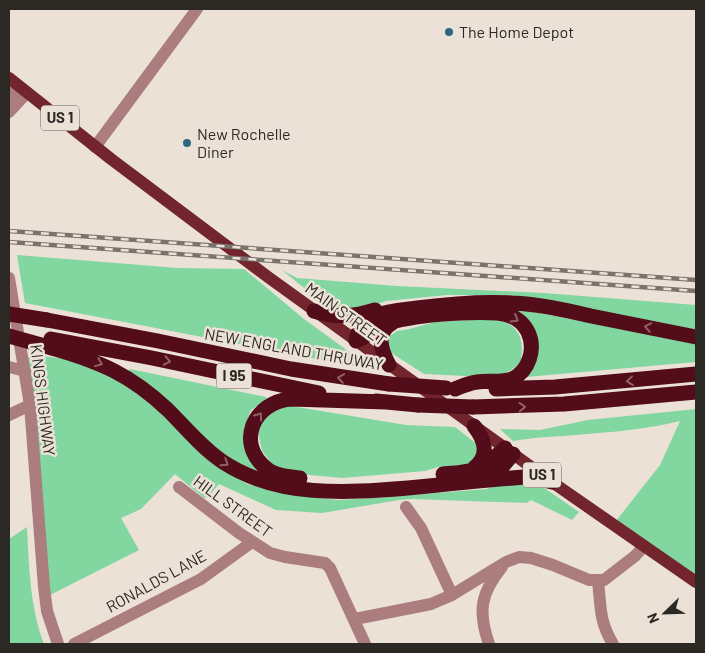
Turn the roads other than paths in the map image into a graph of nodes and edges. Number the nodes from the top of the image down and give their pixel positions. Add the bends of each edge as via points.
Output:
1 (196, 9) edge
2 (9, 78) edge
3 (24, 91) junction
4 (9, 96) edge
5 (9, 112) edge
6 (96, 147) junction
7 (9, 278) edge
8 (438, 305) junction
9 (314, 310) junction
10 (9, 314) edge
11 (398, 320) junction
12 (9, 334) edge
13 (696, 336) edge
14 (356, 341) junction
15 (52, 344) junction
16 (389, 365) junction
17 (9, 367) edge
18 (25, 371) junction
19 (696, 374) edge
20 (450, 389) junction
21 (696, 392) edge
22 (386, 402) junction
23 (30, 405) junction
24 (9, 415) edge
25 (474, 426) junction
26 (509, 451) junction
27 (463, 472) junction
28 (476, 482) junction
29 (552, 482) junction
30 (179, 487) dead end
31 (406, 507) dead end
32 (252, 542) junction
33 (644, 546) junction
34 (506, 562) junction
35 (598, 581) junction
36 (696, 582) edge
37 (465, 586) junction
38 (452, 595) junction
39 (482, 605) junction
40 (355, 620) junction
41 (58, 644) edge
42 (74, 644) edge
43 (365, 644) edge
44 (489, 644) edge
45 (613, 644) edge

1 - 6 street
2 - 3 main road, MAIN STREET / US 1
3 - 4 street
3 - 5 street via 23,97
3 - 6 main road, MAIN STREET / US 1
6 - 9 main road, MAIN STREET / US 1
7 - 18 street, KINGS HIGHWAY
8 - 9 highway via 386,307 348,317
13 -> 8 highway via 526,304 480,302
8 - 14 highway via 374,316 359,328
9 - 14 main road, MAIN STREET / US 1
20 -> 10 highway, NEW ENGLAND THRUWAY / I 95, bridge via 389,384 291,369
11 - 14 highway
11 - 16 highway via 387,327 381,337 381,348
11 -> 20 highway via 490,312 508,314 525,327 532,346 528,362 521,372 511,379
12 - 15 highway, bridge
14 - 16 main road, MAIN STREET / US 1
15 -> 22 highway, I 95 via 152,358 285,386
15 -> 28 highway via 124,375 156,399 214,455 262,481 312,490 351,492
16 - 25 main road, MAIN STREET / US 1
17 - 18 street
18 - 23 street, KINGS HIGHWAY
19 -> 20 highway, NEW ENGLAND THRUWAY / I 95 via 555,387
22 -> 21 highway, I 95, bridge via 473,407 564,404
27 -> 22 highway via 368,481 313,480 274,473 260,462 254,452 251,437 254,422 264,408 277,401
23 - 24 street
23 - 41 street, KINGS HIGHWAY via 44,587 47,611
25 - 26 main road, MAIN STREET / US 1
25 - 27 highway via 484,444 484,455 477,466
26 - 27 highway via 477,470
26 - 28 highway via 494,476
26 - 29 main road, MAIN STREET / US 1
28 - 29 highway via 525,477
29 - 33 main road, MAIN STREET / US 1
30 - 32 street, HILL STREET
31 - 38 street via 421,528
32 - 40 street, HILL STREET via 270,553 324,563 336,579
32 - 42 street, RONALDS LANE via 200,578
33 - 35 street via 611,577
33 - 36 main road, MAIN STREET / US 1
34 - 35 street via 518,557 531,558
34 - 37 street
34 - 39 street via 492,580
35 - 45 street via 601,618
37 - 38 street
37 - 39 street via 476,593
38 - 40 street via 431,604
39 - 44 street
40 - 43 street, HILL STREET

